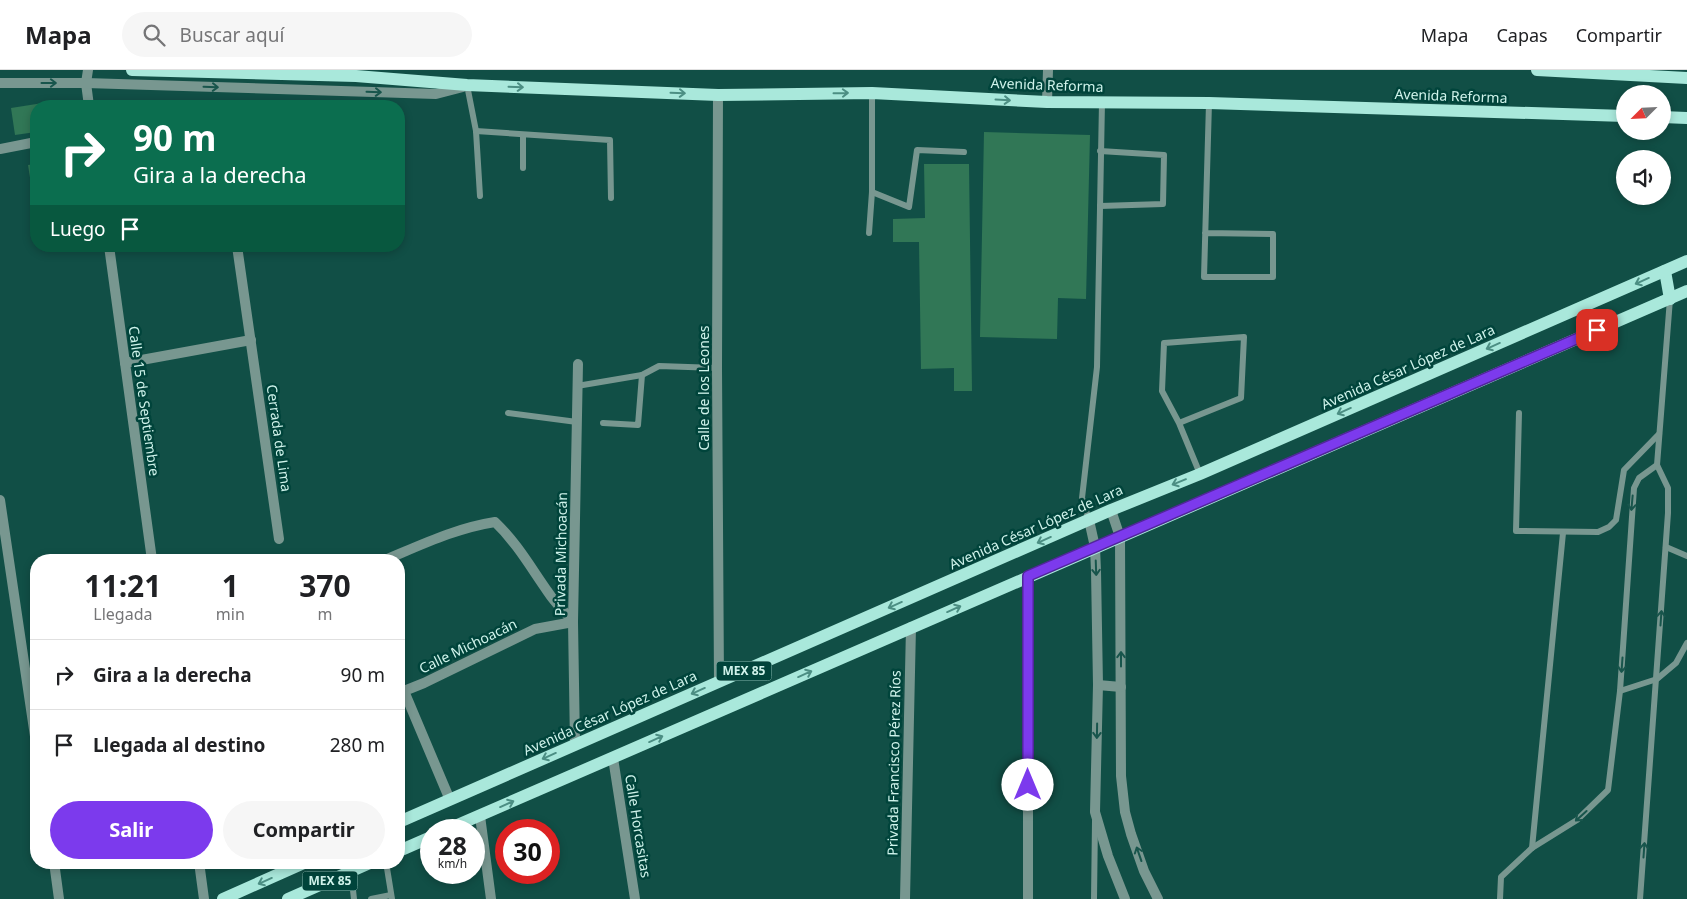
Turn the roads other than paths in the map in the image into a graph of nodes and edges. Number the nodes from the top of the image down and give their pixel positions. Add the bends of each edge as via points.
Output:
1 (88, 70) edge
2 (132, 70) edge
3 (1048, 70) edge
4 (1537, 70) edge
5 (1687, 78) edge
6 (0, 83) edge
7 (86, 83) junction
8 (467, 85) junction
9 (872, 93) junction
10 (718, 95) junction
11 (88, 100) edge
12 (1047, 102) junction
13 (1102, 102) junction
14 (1209, 103) junction
15 (1616, 116) edge
16 (1671, 117) edge
17 (1687, 118) edge
18 (476, 131) junction
19 (523, 135) junction
20 (30, 143) edge
21 (0, 149) edge
22 (1100, 151) junction
23 (964, 152) dead end
24 (523, 168) dead end
25 (872, 192) junction
26 (480, 196) dead end
27 (611, 198) dead end
28 (1100, 206) junction
29 (869, 233) dead end
30 (1205, 233) junction
31 (109, 252) edge
32 (238, 252) edge
33 (1687, 262) edge
34 (1665, 271) junction
35 (1687, 291) edge
36 (1670, 298) junction
37 (251, 340) junction
38 (125, 362) junction
39 (578, 364) dead end
40 (717, 368) junction
41 (642, 375) junction
42 (577, 386) junction
43 (508, 413) dead end
44 (1519, 413) dead end
45 (577, 422) junction
46 (603, 423) dead end
47 (1179, 423) junction
48 (1659, 434) junction
49 (1657, 465) junction
50 (1200, 474) junction
51 (0, 500) edge
52 (1111, 510) junction
53 (1088, 520) junction
54 (1564, 533) junction
55 (1120, 536) junction
56 (279, 540) dead end
57 (1095, 547) junction
58 (1666, 547) junction
59 (151, 554) edge
60 (399, 554) edge
61 (1687, 556) edge
62 (1028, 576) junction
63 (573, 622) junction
64 (911, 627) junction
65 (1687, 643) edge
66 (1657, 679) junction
67 (719, 682) junction
68 (1098, 685) junction
69 (1121, 686) junction
70 (405, 690) edge
71 (405, 692) edge
72 (1620, 692) junction
73 (30, 702) edge
74 (575, 745) junction
75 (613, 758) junction
76 (450, 800) junction
77 (1095, 812) junction
78 (480, 816) junction
79 (405, 819) edge
80 (473, 819) edge
81 (420, 842) edge
82 (405, 848) edge
83 (1532, 848) junction
84 (55, 869) edge
85 (200, 869) edge
86 (290, 869) edge
87 (357, 869) edge
88 (387, 869) edge
89 (351, 872) junction
90 (392, 897) edge
91 (295, 898) edge
92 (60, 899) edge
93 (204, 899) edge
94 (223, 899) edge
95 (354, 899) edge
96 (371, 899) edge
97 (491, 899) edge
98 (635, 899) edge
99 (905, 899) edge
100 (1028, 899) edge
101 (1094, 899) edge
102 (1125, 899) edge
103 (1158, 899) edge
104 (1500, 899) edge
105 (1640, 899) edge

1 - 7 street
2 - 8 main road, Avenida Reforma via 356,76
3 - 12 street
4 - 5 main road
6 -> 7 street, Avenida Reforma
7 -> 8 street, Avenida Reforma via 436,94
7 - 11 street
8 -> 10 main road, Avenida Reforma
8 - 18 lane
10 -> 9 main road, Avenida Reforma
9 -> 12 main road, Avenida Reforma
9 - 25 lane
10 - 40 street, Calle de los Leones
12 - 13 main road, Avenida Reforma
13 - 14 main road, Avenida Reforma
13 - 22 lane
14 - 15 main road, Avenida Reforma
14 - 30 lane
16 - 17 main road
18 - 19 lane
18 - 26 lane
19 - 24 lane
19 - 27 lane via 610,140
20 - 21 street
22 - 28 lane
22 - 28 lane via 1164,155 1164,194 1163,204
23 - 25 lane via 917,150 909,207
25 - 29 lane
28 - 53 lane via 1097,367 1082,498
30 - 30 lane via 1273,234 1274,277 1204,277
31 - 38 street, Calle 15 de Septiembre
32 - 37 street, Cerrada de Lima
33 - 34 main road, Avenida César López de Lara / MEX 85
34 - 36 main road
34 -> 50 main road, Avenida César López de Lara / MEX 85
35 - 36 main road, MEX 85
36 - 48 lane
36 - 55 main road, MEX 85
37 - 38 street
37 - 56 street, Cerrada de Lima
38 - 59 street, Calle 15 de Septiembre
39 - 42 street, Privada Michoacán
40 - 41 lane via 659,366
40 - 67 street, Calle de los Leones
41 - 42 lane
41 - 46 lane via 638,425
42 - 45 street, Privada Michoacán
43 - 45 lane
44 - 54 lane via 1516,531
45 - 63 street, Privada Michoacán
47 - 47 lane via 1162,392 1164,344 1244,337 1242,398
47 - 50 lane
48 - 49 lane
48 - 54 lane via 1624,470 1616,520 1598,532
49 - 58 lane via 1668,488
49 -> 72 lane via 1639,478 1634,488
50 -> 52 main road, Avenida César López de Lara / MEX 85
51 - 73 street
52 - 53 main road, Avenida César López de Lara / MEX 85
52 - 55 street
53 - 57 street
53 -> 67 main road, Avenida César López de Lara / MEX 85
54 - 83 lane
55 - 57 main road, MEX 85
69 -> 55 street
57 - 62 main road, MEX 85
57 -> 68 street
58 - 61 lane
66 -> 58 lane
60 - 63 street via 471,526 495,522 508,534
64 -> 62 main road, MEX 85
62 - 100 street
63 - 70 street, Calle Michoacán via 535,628
63 - 74 street, Privada Michoacán
75 -> 64 main road, MEX 85
64 - 99 street, Privada Francisco Pérez Ríos
65 - 66 lane via 1676,663
66 - 72 lane
105 -> 66 lane
67 -> 74 main road, Avenida César López de Lara / MEX 85
68 - 69 street
68 -> 77 street
103 -> 69 street via 1144,871 1125,812 1121,776
71 - 76 street, Calle Michoacán
72 -> 83 lane via 1608,790 1578,820
74 -> 76 main road, Avenida César López de Lara / MEX 85
78 -> 75 main road, MEX 85
75 - 98 street, Calle Horcasitas
76 - 79 main road, Avenida César López de Lara / MEX 85
77 - 101 lane
77 - 102 street
78 - 80 main road, MEX 85
78 - 97 street
81 - 82 main road
83 - 104 lane via 1501,877
84 - 92 street
85 - 93 street
86 -> 94 main road, MEX 85
87 - 89 main road, MEX 85
88 - 90 lane
89 - 91 main road, MEX 85
89 - 95 lane
90 - 96 lane

